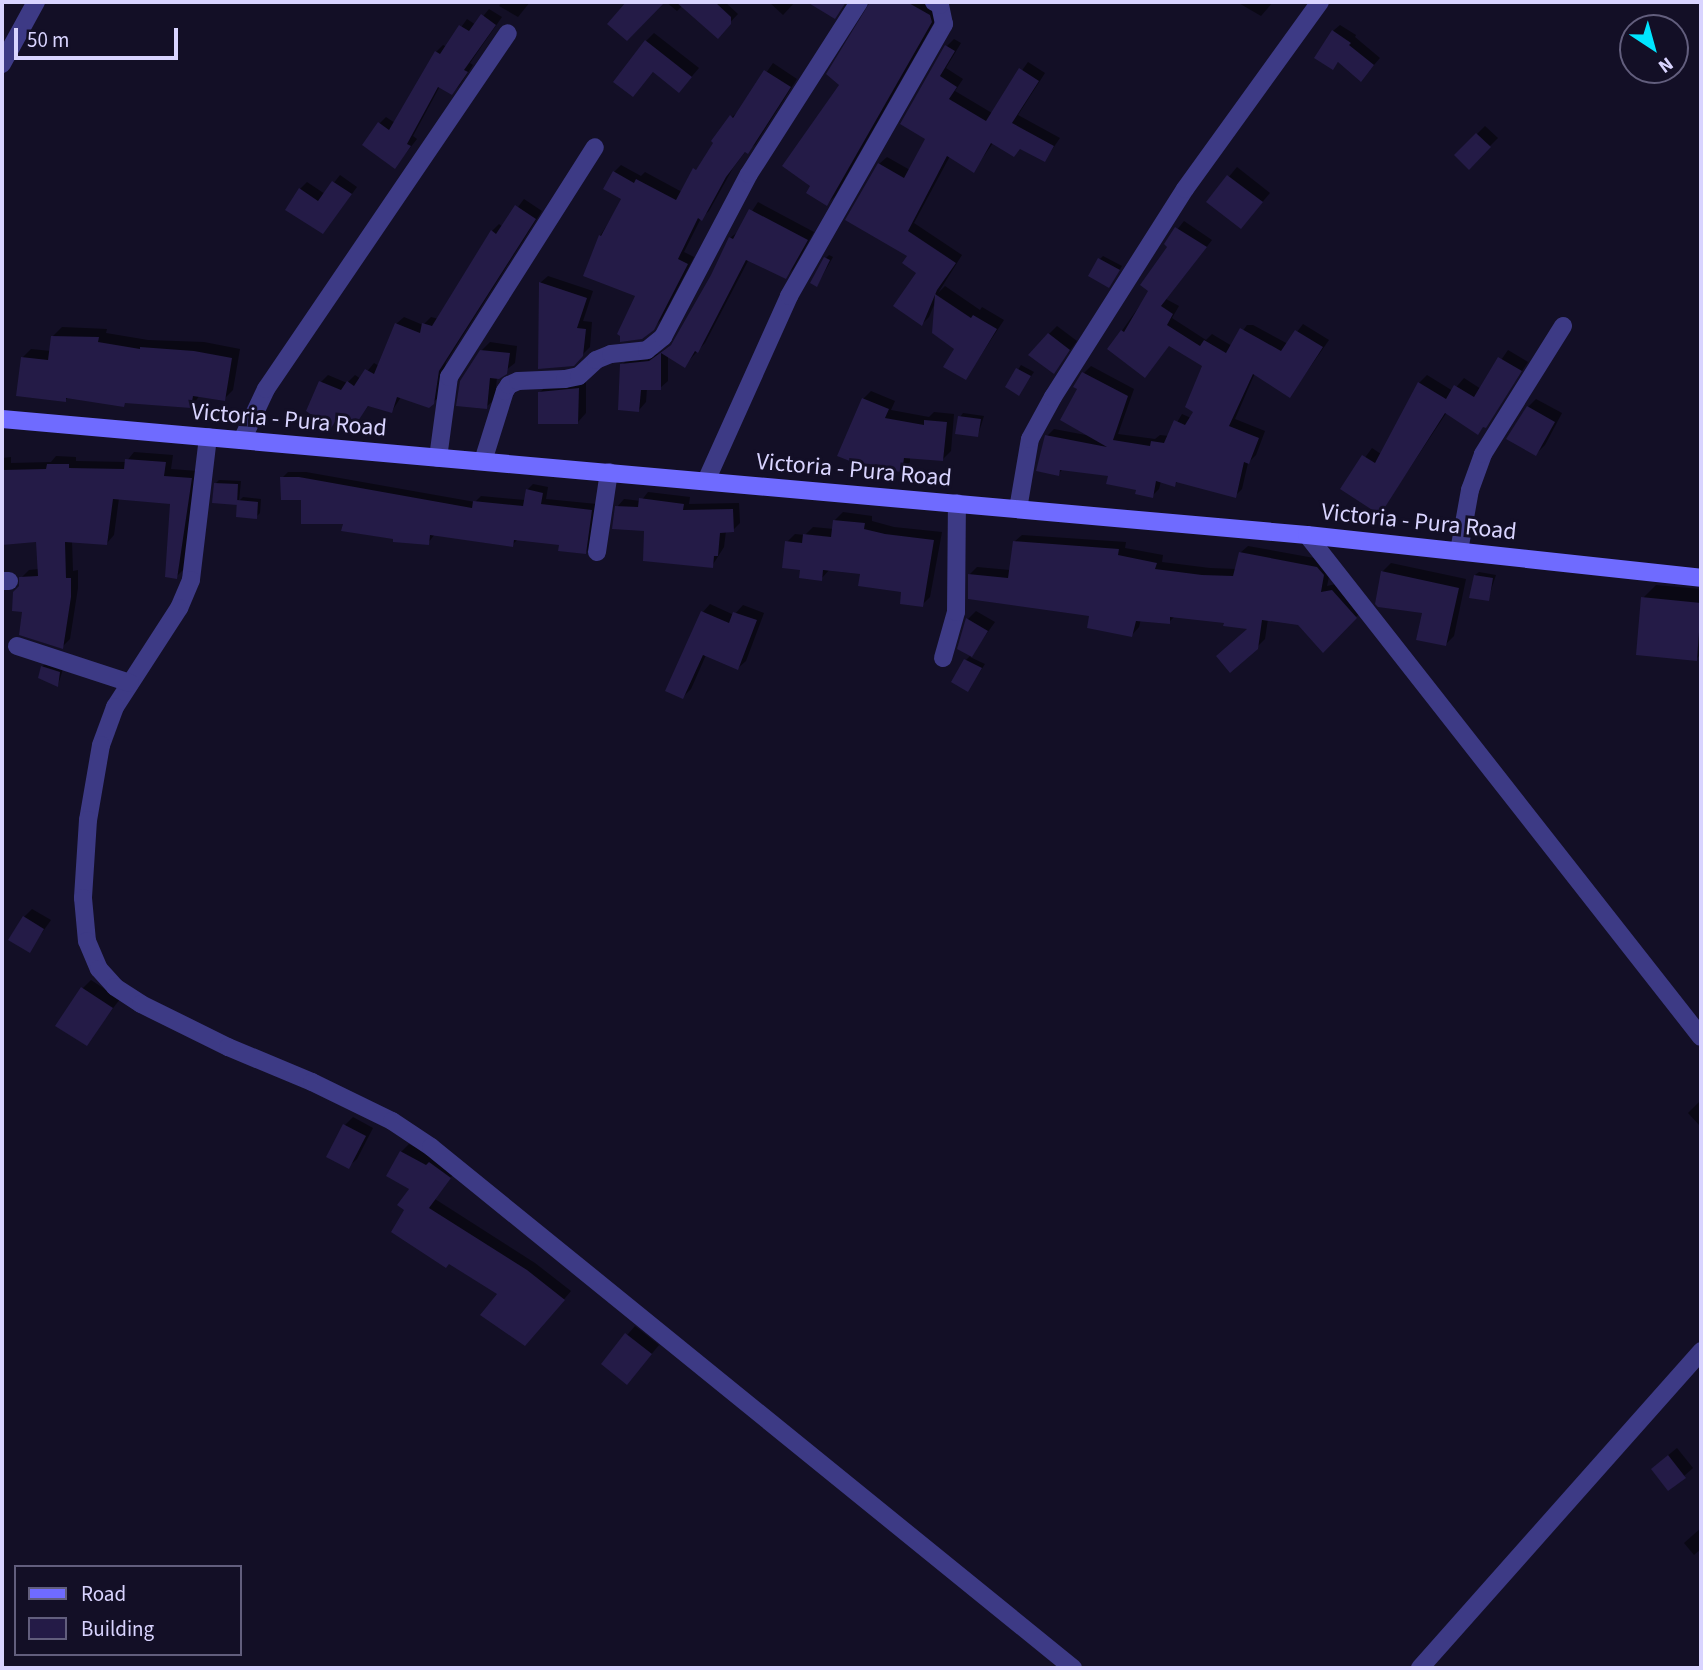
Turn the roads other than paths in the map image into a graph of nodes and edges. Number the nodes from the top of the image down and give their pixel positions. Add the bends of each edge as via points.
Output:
1 (36, 2) edge
2 (859, 2) edge
3 (934, 2) edge
4 (1320, 2) edge
5 (508, 33) dead end
6 (2, 64) edge
7 (595, 147) dead end
8 (1563, 326) dead end
9 (2, 419) edge
10 (208, 437) junction
11 (242, 440) junction
12 (439, 457) junction
13 (483, 461) junction
14 (609, 472) junction
15 (706, 481) junction
16 (957, 503) junction
17 (1018, 509) junction
18 (1307, 535) junction
19 (1459, 551) junction
20 (597, 552) dead end
21 (1701, 578) edge
22 (17, 646) dead end
23 (943, 657) dead end
24 (130, 683) junction
25 (1701, 1037) edge
26 (1701, 1350) edge
27 (1073, 1668) edge
28 (1420, 1668) edge

1 - 6 street
2 - 13 street via 749,174 663,337 648,350 596,360 579,376 509,385
3 - 15 street via 940,5 944,24 789,296
4 - 17 street via 1185,189 1053,397 1030,439
5 - 11 street via 266,389
7 - 12 street via 449,377
8 - 19 street via 1483,454 1470,490
9 - 10 main road, Victoria - Pura Road
10 - 11 main road, Victoria - Pura Road
10 - 24 street via 191,580 179,608
11 - 12 main road, Victoria - Pura Road
12 - 13 main road, Victoria - Pura Road
13 - 14 main road, Victoria - Pura Road
14 - 15 main road, Victoria - Pura Road
14 - 20 street
15 - 16 main road, Victoria - Pura Road
16 - 17 main road, Victoria - Pura Road
16 - 23 street via 956,612
17 - 18 main road, Victoria - Pura Road
18 - 19 main road, Victoria - Pura Road
18 - 25 street
19 - 21 main road, Victoria - Pura Road
22 - 24 street
24 - 27 street via 101,745 88,820 83,898 87,941 99,969 116,987 228,1047 392,1121 431,1147
26 - 28 street

